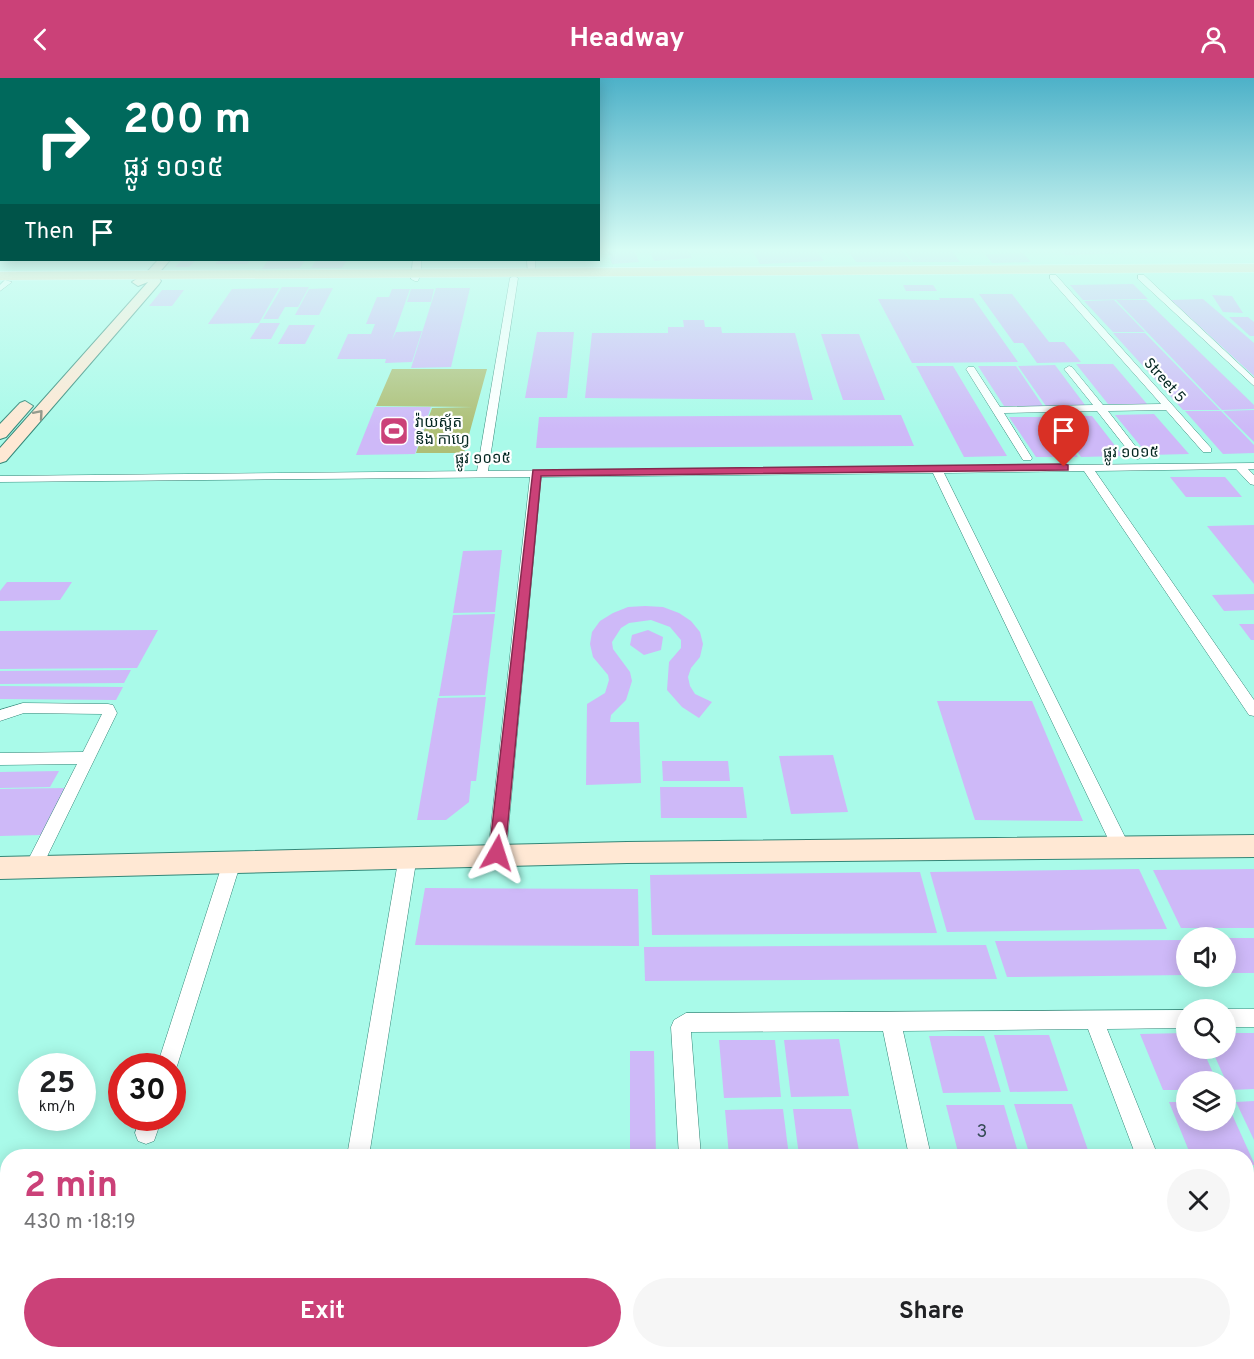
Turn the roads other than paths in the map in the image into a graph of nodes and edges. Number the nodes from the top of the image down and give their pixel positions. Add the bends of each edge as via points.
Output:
1 (118, 310) edge
2 (123, 310) edge
3 (509, 310) edge
4 (1082, 310) edge
5 (1176, 310) edge
6 (971, 369) dead end
7 (1069, 369) dead end
8 (48, 381) dead end
9 (1254, 383) edge
10 (32, 399) dead end
11 (1169, 407) junction
12 (1100, 408) junction
13 (997, 410) junction
14 (0, 434) edge
15 (1207, 450) dead end
16 (1138, 456) dead end
17 (0, 458) edge
18 (1027, 458) dead end
19 (1239, 466) junction
20 (1254, 466) edge
21 (1087, 467) junction
22 (937, 469) junction
23 (482, 473) junction
24 (536, 473) junction
25 (0, 479) edge
26 (1254, 482) edge
27 (1254, 711) edge
28 (2, 714) edge
29 (88, 758) junction
30 (0, 759) edge
31 (1254, 846) edge
32 (1121, 847) junction
33 (497, 853) junction
34 (408, 856) junction
35 (232, 862) junction
36 (34, 866) junction
37 (0, 867) edge
38 (1236, 1018) edge
39 (1254, 1018) edge
40 (1176, 1019) edge
41 (1094, 1020) junction
42 (891, 1022) junction
43 (171, 1053) edge
44 (359, 1149) edge
45 (690, 1149) edge
46 (919, 1149) edge
47 (1144, 1149) edge

1 - 8 main road
17 -> 2 main road
3 - 23 street
4 - 11 street, Street 5
5 - 9 street
6 - 13 street
7 - 12 street
10 - 14 main road
11 - 12 street
11 - 15 street, Street 5
12 - 13 street
12 - 16 street
13 - 18 street
19 - 20 street, ផ្លូវ ១០១៥
19 - 21 street, ផ្លូវ ១០១៥
19 - 26 street
21 - 22 street, ផ្លូវ ១០១៥
21 - 27 street
22 - 24 street, ផ្លូវ ១០១៥
22 - 32 street
23 - 24 street, ផ្លូវ ១០១៥
23 - 25 street, ផ្លូវ ១០១៥
24 - 33 street
28 - 29 street via 23,708 108,709 108,721
29 - 30 street
29 - 36 street
31 - 32 main road
32 - 33 main road
33 - 34 main road
34 - 35 main road
34 - 44 street
35 - 36 main road
35 - 43 street
36 - 37 main road
38 - 39 street
40 - 41 street
41 - 42 street
41 - 47 street
42 - 45 street via 683,1024
42 - 46 street

